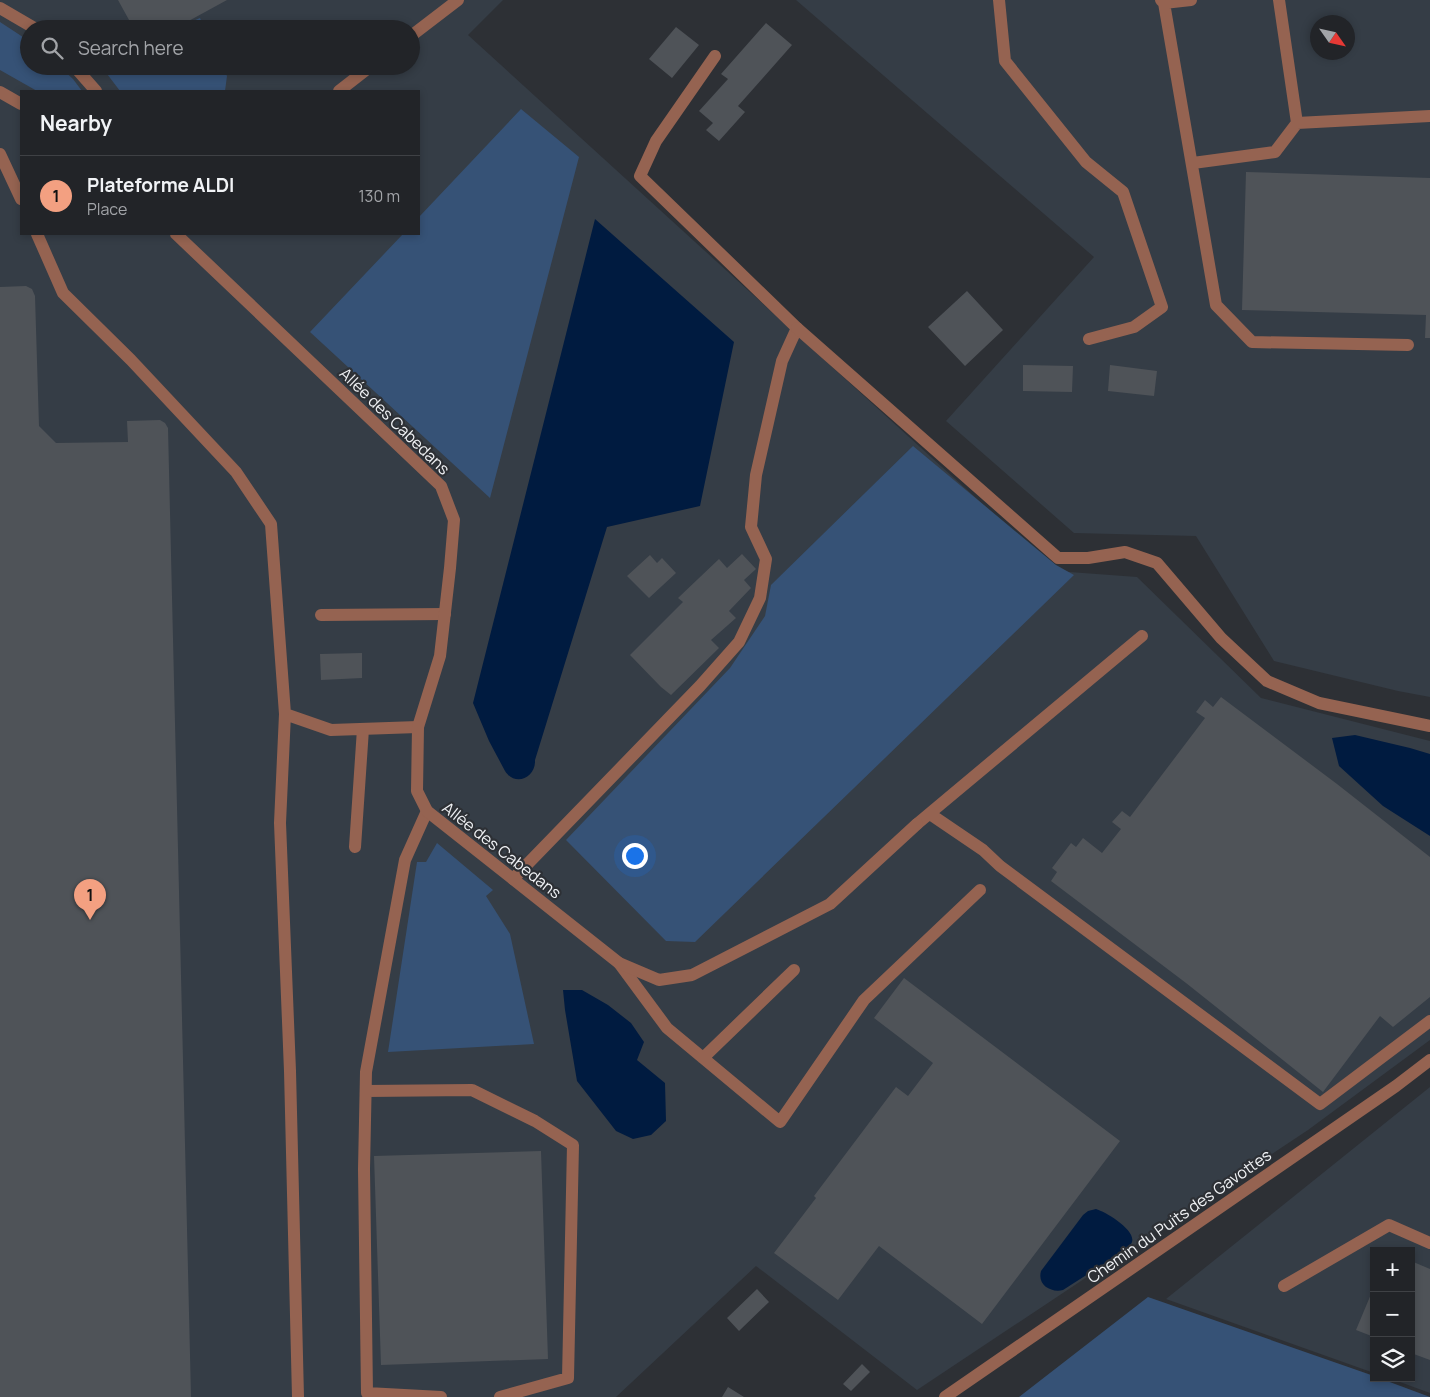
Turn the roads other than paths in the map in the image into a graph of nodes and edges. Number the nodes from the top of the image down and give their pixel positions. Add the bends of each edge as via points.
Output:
1 (458, 0) edge
2 (998, 0) edge
3 (1191, 0) edge
4 (1279, 0) edge
5 (1163, 2) edge
6 (0, 8) edge
7 (21, 20) edge
8 (420, 29) edge
9 (715, 56) dead end
10 (82, 75) edge
11 (359, 75) edge
12 (95, 90) edge
13 (340, 90) edge
14 (0, 92) edge
15 (20, 103) edge
16 (1430, 116) edge
17 (1297, 123) junction
18 (0, 154) edge
19 (1192, 163) junction
20 (20, 197) edge
21 (37, 235) edge
22 (177, 235) edge
23 (797, 328) junction
24 (1089, 339) dead end
25 (1408, 345) dead end
26 (445, 614) junction
27 (321, 615) dead end
28 (1142, 636) dead end
29 (285, 714) junction
30 (1430, 726) edge
31 (418, 727) junction
32 (363, 729) junction
33 (426, 811) junction
34 (930, 814) junction
35 (355, 847) dead end
36 (513, 879) junction
37 (980, 890) dead end
38 (619, 963) junction
39 (794, 970) dead end
40 (1430, 1021) edge
41 (703, 1058) junction
42 (1430, 1060) edge
43 (366, 1092) junction
44 (1430, 1243) edge
45 (1284, 1286) dead end
46 (298, 1397) edge
47 (441, 1397) edge
48 (500, 1397) edge
49 (945, 1397) edge

1 - 8 street
2 - 24 street via 1005,61 1086,162 1123,192 1162,306 1134,327
3 - 5 street
4 - 17 street
5 - 19 street
6 - 7 street
9 - 23 street via 656,141 640,176
10 - 12 street
11 - 13 street
14 - 15 street
16 - 17 street
17 - 19 street via 1275,152
18 - 20 street
19 - 25 street via 1216,305 1252,342
21 - 29 street via 63,293 236,472 271,524
22 - 26 street, Allée des Cabedans via 441,486 454,520
23 - 30 street via 1058,558 1088,558 1125,552 1157,563 1221,638 1267,681 1319,702
23 - 36 street via 782,361 756,474 751,527 766,559 760,598 740,642
26 - 27 street
26 - 31 street, Allée des Cabedans via 440,656
28 - 34 street, Allée des Cabedans
29 - 32 street via 331,730
29 - 46 street via 280,823
31 - 32 street
31 - 33 street, Allée des Cabedans via 417,790
32 - 35 street
33 - 36 street, Allée des Cabedans
33 - 43 street via 406,860 366,1072
34 - 38 street, Allée des Cabedans via 830,904 692,975 659,980
34 - 40 street via 983,850 1000,866 1320,1104
36 - 38 street, Allée des Cabedans
37 - 41 street via 864,1000 780,1122
38 - 41 street via 667,1028
39 - 41 street
42 - 49 street, Chemin du Puits des Gavottes
43 - 47 street via 367,1393
43 - 48 street via 472,1090 535,1121 573,1145 568,1378
44 - 45 street via 1389,1225

